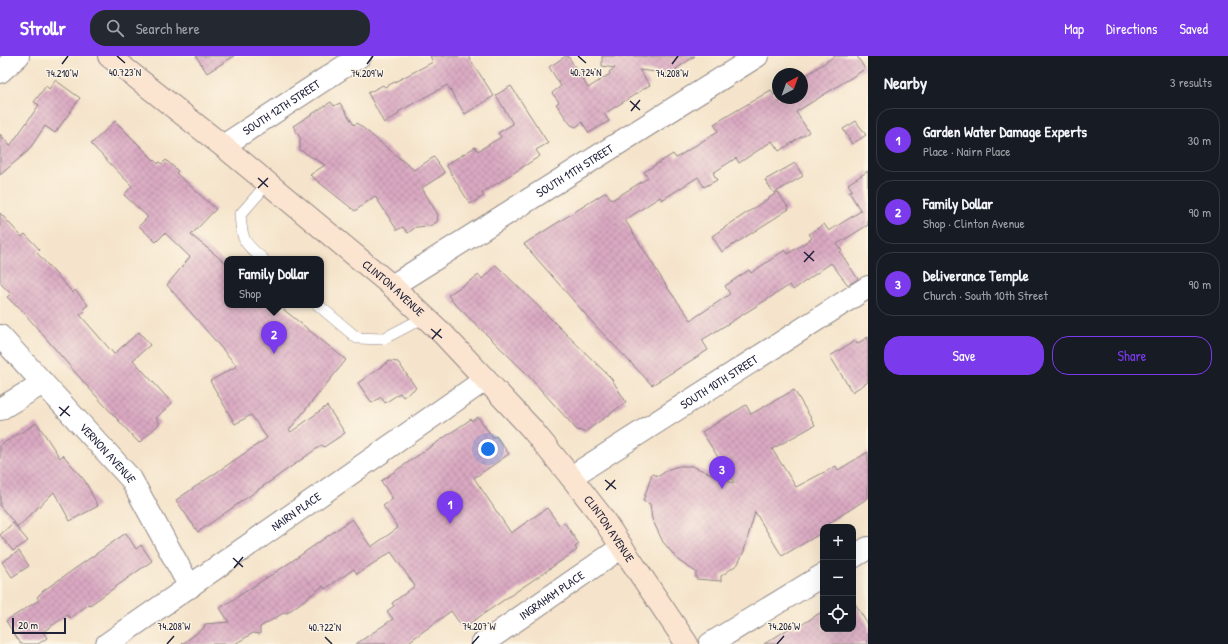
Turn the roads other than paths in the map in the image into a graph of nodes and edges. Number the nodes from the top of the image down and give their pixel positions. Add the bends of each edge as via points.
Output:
1 (18, 56) edge
2 (109, 56) edge
3 (360, 56) edge
4 (757, 56) edge
5 (0, 72) edge
6 (223, 146) junction
7 (268, 183) junction
8 (260, 256) edge
9 (392, 286) junction
10 (868, 287) edge
11 (322, 308) edge
12 (425, 317) junction
13 (0, 336) edge
14 (486, 379) junction
15 (43, 383) junction
16 (0, 410) edge
17 (571, 477) junction
18 (622, 547) junction
19 (868, 548) edge
20 (856, 555) edge
21 (820, 577) edge
22 (190, 587) junction
23 (107, 644) edge
24 (482, 644) edge
25 (687, 644) edge
26 (710, 644) edge

1 - 5 street
2 - 6 main road, CLINTON AVENUE
3 - 6 street, SOUTH 12TH STREET
4 - 9 street, SOUTH 11TH STREET
6 - 7 main road, CLINTON AVENUE
7 - 8 lane via 240,215 242,235 248,246
7 - 9 main road, CLINTON AVENUE
9 - 12 main road, CLINTON AVENUE
10 - 17 street, SOUTH 10TH STREET
11 - 12 lane via 357,338 383,339
12 - 14 main road, CLINTON AVENUE
13 - 15 street, VERNON AVENUE
14 - 17 main road, CLINTON AVENUE
14 - 22 street, NAIRN PLACE
15 - 16 street
15 - 22 street, VERNON AVENUE via 132,479
17 - 18 main road, CLINTON AVENUE
18 - 24 street, INGRAHAM PLACE
18 - 25 main road, CLINTON AVENUE
19 - 20 street
21 - 26 street
22 - 23 street, NAIRN PLACE

